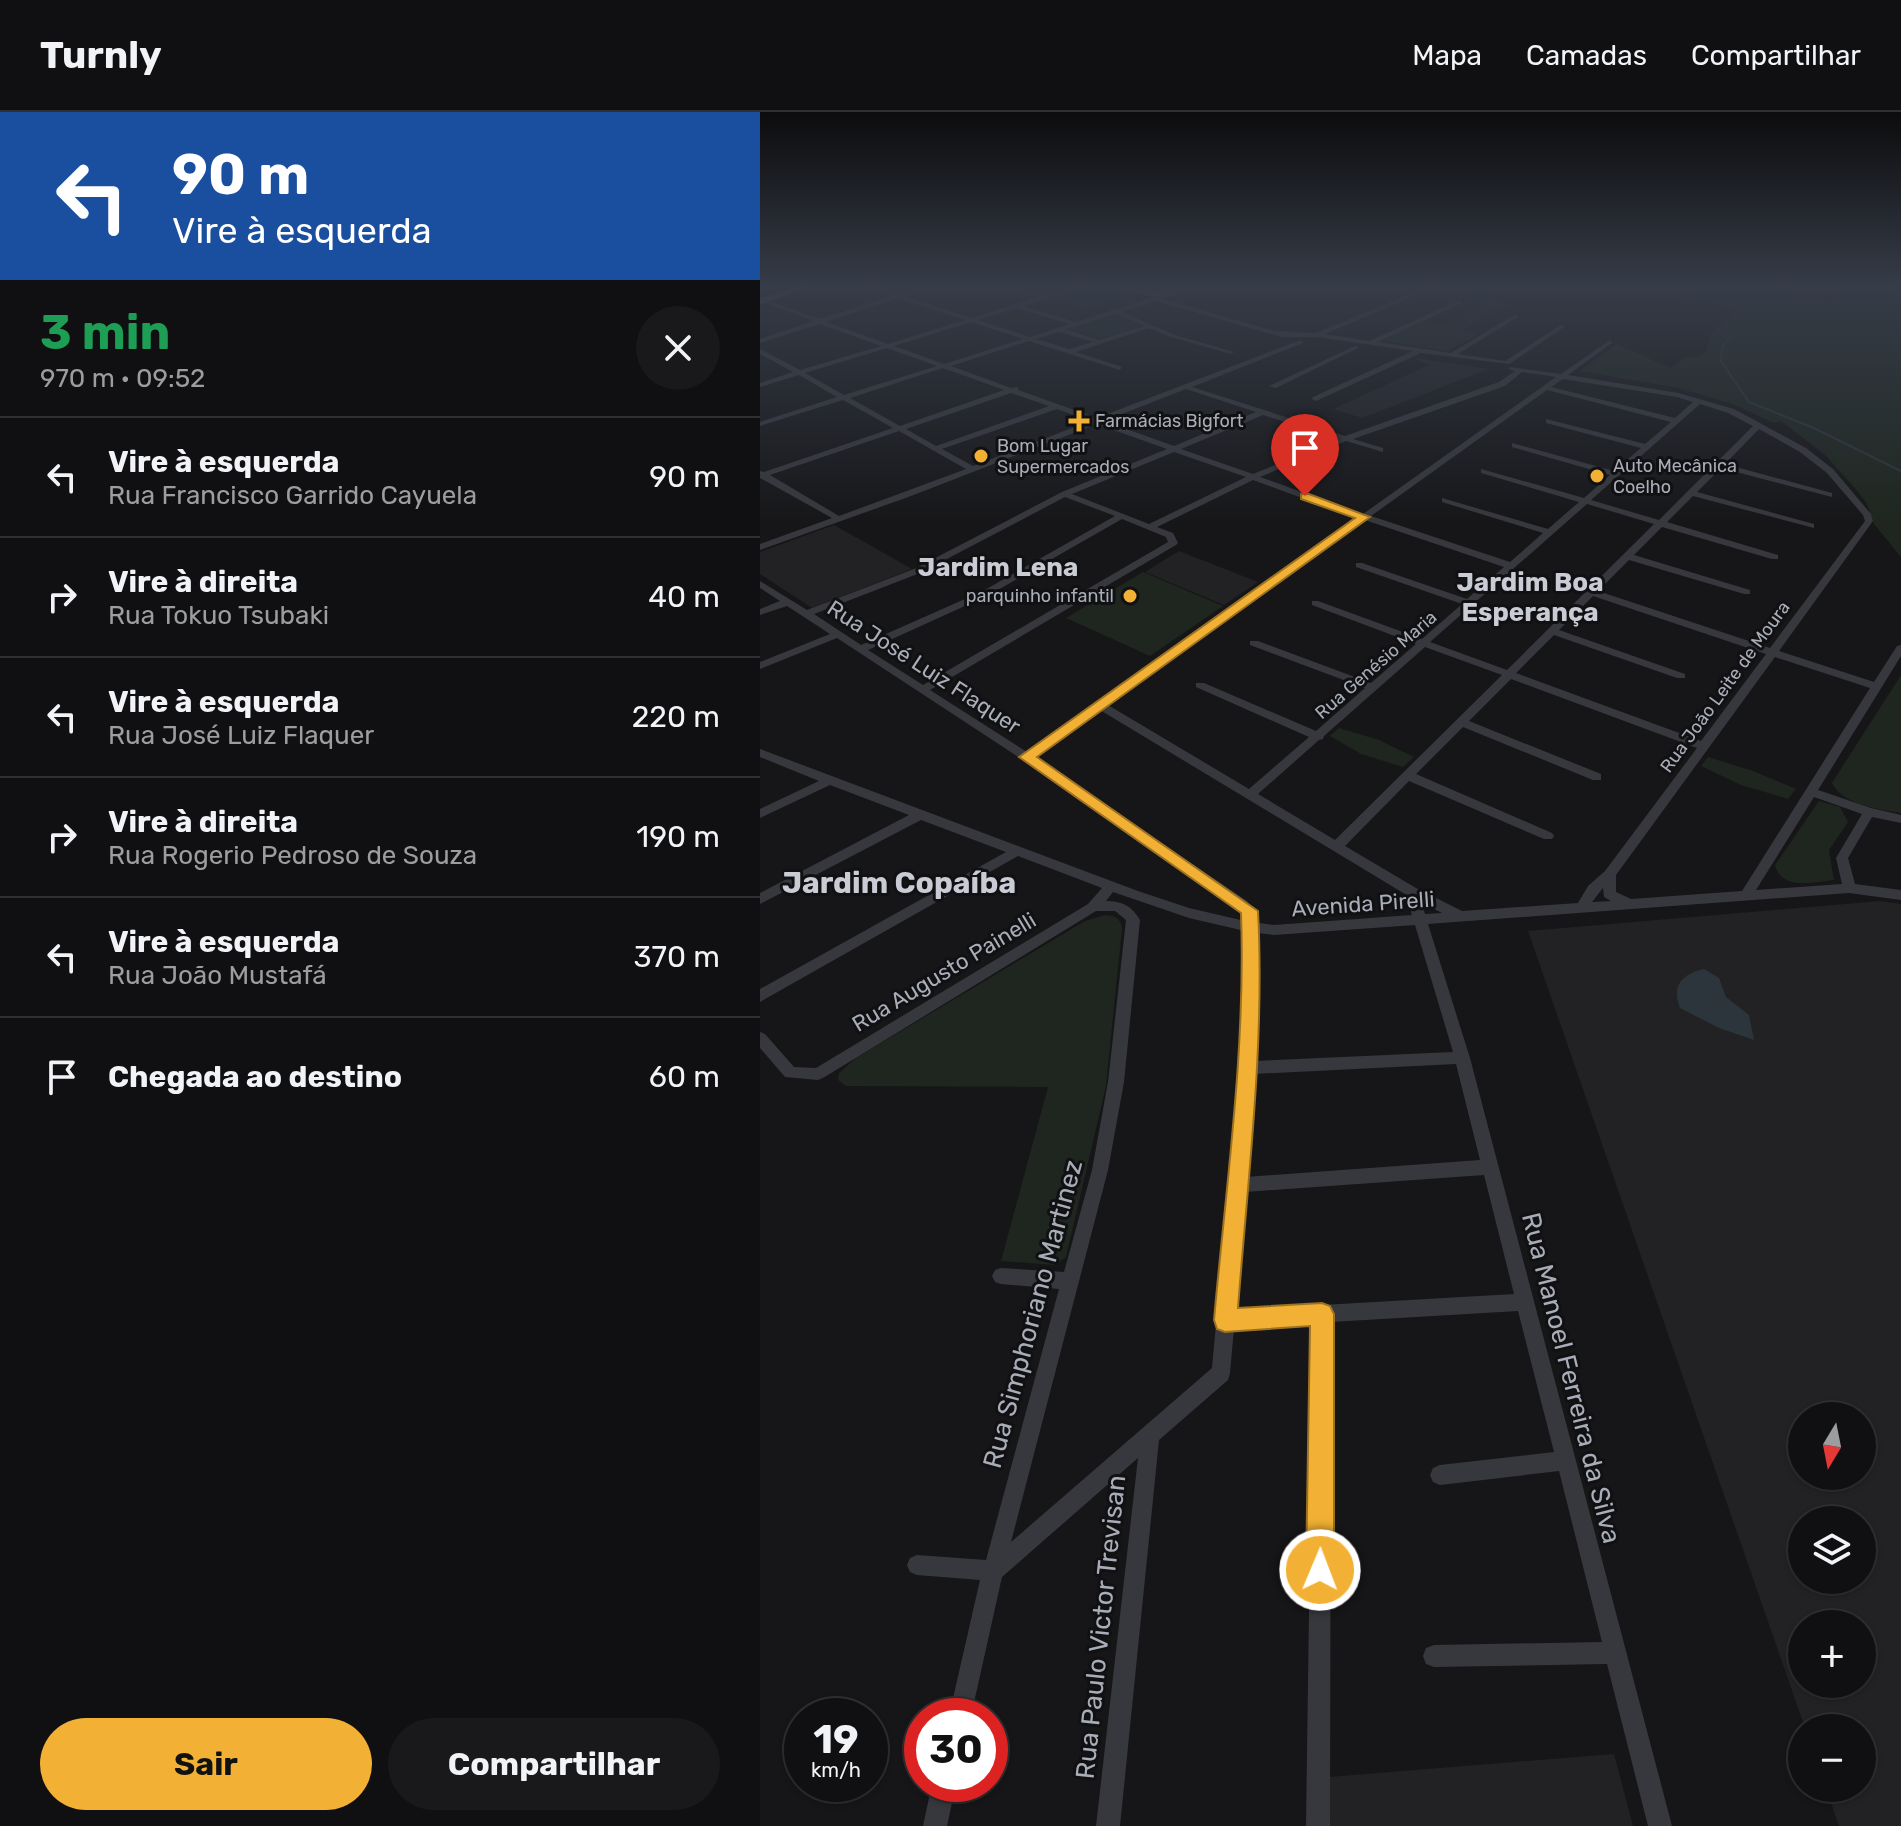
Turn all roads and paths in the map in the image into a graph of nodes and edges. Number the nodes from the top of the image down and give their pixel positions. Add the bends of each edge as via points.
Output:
1 (785, 365) edge
2 (826, 365) edge
3 (945, 365) joint
4 (1110, 365) edge
5 (1245, 365) edge
6 (1318, 365) edge
7 (1389, 365) edge
8 (1492, 365) edge
9 (1499, 365) edge
10 (1512, 365) edge
11 (1578, 365) edge
12 (1509, 367) junction
13 (1120, 368) dead end
14 (800, 373) junction
15 (1564, 375) junction
16 (760, 385) edge
17 (1273, 386) dead end
18 (1189, 388) junction
19 (1546, 388) junction
20 (1015, 389) junction
21 (842, 398) junction
22 (1316, 399) dead end
23 (1700, 400) junction
24 (1058, 406) junction
25 (1263, 412) junction
26 (1100, 421) junction
27 (1549, 421) dead end
28 (1677, 421) junction
29 (760, 424) edge
30 (897, 430) junction
31 (1758, 430) junction
32 (1345, 439) junction
33 (1515, 445) dead end
34 (1647, 447) junction
35 (934, 449) junction
36 (1173, 449) junction
37 (1380, 450) dead end
38 (1720, 465) junction
39 (972, 469) junction
40 (1484, 471) dead end
41 (761, 474) edge
42 (1617, 474) junction
43 (1253, 477) junction
44 (1691, 493) junction
45 (1065, 494) junction
46 (1829, 495) dead end
47 (1445, 500) dead end
48 (1586, 501) junction
49 (1122, 516) junction
50 (1364, 517) junction
51 (839, 519) junction
52 (1661, 523) junction
53 (1151, 526) junction
54 (1811, 526) dead end
55 (1550, 532) junction
56 (760, 547) edge
57 (1627, 556) junction
58 (1775, 557) dead end
59 (1359, 565) dead end
60 (1512, 566) junction
61 (760, 584) edge
62 (1591, 592) junction
63 (1747, 592) dead end
64 (787, 602) junction
65 (1315, 603) dead end
66 (1470, 603) junction
67 (760, 612) edge
68 (806, 614) junction
69 (1552, 631) junction
70 (838, 634) junction
71 (1254, 643) dead end
72 (1424, 643) junction
73 (1901, 648) edge
74 (861, 649) junction
75 (1772, 652) junction
76 (760, 666) edge
77 (1508, 675) junction
78 (1681, 676) dead end
79 (1200, 685) dead end
80 (1877, 687) junction
81 (1374, 688) junction
82 (922, 690) junction
83 (1100, 705) junction
84 (1462, 722) junction
85 (1319, 737) junction
86 (1703, 746) junction
87 (760, 753) edge
88 (1027, 757) junction
89 (1409, 776) junction
90 (1597, 777) dead end
91 (829, 781) junction
92 (1813, 792) junction
93 (1251, 794) junction
94 (1869, 812) junction
95 (760, 814) edge
96 (918, 816) junction
97 (1901, 819) edge
98 (1548, 836) dead end
99 (1338, 845) junction
100 (1017, 851) junction
101 (1610, 874) junction
102 (1111, 886) junction
103 (1849, 888) junction
104 (1414, 893) junction
105 (1901, 895) edge
106 (1745, 897) junction
107 (760, 899) edge
108 (1149, 900) junction
109 (1637, 905) junction
110 (1093, 907) junction
111 (1581, 909) junction
112 (1466, 917) junction
113 (1133, 920) junction
114 (1425, 920) junction
115 (1252, 927) junction
116 (760, 996) edge
117 (760, 1038) edge
118 (1462, 1058) junction
119 (1247, 1068) junction
120 (1490, 1167) junction
121 (1237, 1185) junction
122 (1001, 1276) dead end
123 (1071, 1281) junction
124 (1525, 1302) junction
125 (1322, 1314) junction
126 (1225, 1320) junction
127 (1150, 1434) junction
128 (1566, 1460) junction
129 (1440, 1475) dead end
130 (917, 1565) dead end
131 (993, 1571) junction
132 (1615, 1653) junction
133 (1434, 1656) dead end
134 (964, 1698) edge
135 (940, 1802) edge
136 (935, 1826) edge
137 (1108, 1826) edge
138 (1318, 1826) edge
139 (1660, 1826) edge

1 - 14 street
2 - 14 street
3 - 20 street
3 - 21 street
4 - 13 street
5 - 18 street
6 - 17 street
7 - 22 street
8 - 12 street
9 - 12 street
10 - 12 street
11 - 15 street
12 - 15 street
12 - 15 street
12 - 32 street via 1502,384
14 - 16 street
14 - 21 street
15 - 19 street
15 - 23 street
18 - 25 street
18 - 26 street
19 - 28 street
19 - 50 street
20 - 24 street
20 - 30 street
21 - 29 street
21 - 30 street
23 - 28 street, Rua Genésio Maria
23 - 31 street via 1731,411
24 - 26 street
24 - 35 street
25 - 32 street
25 - 36 street
26 - 36 street
26 - 39 street
27 - 34 street
28 - 34 street, Rua Genésio Maria
30 - 35 street
30 - 41 street
31 - 38 street
31 - 75 street, Rua João Leite de Moura via 1803,450 1830,471 1869,521
32 - 37 street
32 - 43 street
33 - 42 street
34 - 42 street, Rua Genésio Maria
35 - 39 street
36 - 43 street
36 - 45 street
38 - 44 street
38 - 46 street
39 - 51 street
40 - 48 street
41 - 51 street
42 - 48 street, Rua Genésio Maria
43 - 50 street
43 - 53 street
44 - 52 street
44 - 54 street
45 - 49 street
45 - 68 street via 917,571
47 - 55 street
48 - 52 street
48 - 55 street, Rua Genésio Maria
49 - 53 street
49 - 74 street via 986,593
50 - 60 street
50 - 83 street
51 - 56 street
52 - 57 street
52 - 58 street
53 - 82 street via 1170,535 1173,543
55 - 60 street, Rua Genésio Maria
57 - 62 street
57 - 63 street
59 - 66 street
60 - 66 street, Rua Genésio Maria
61 - 64 street, Rua José Luiz Flaquer
62 - 69 street
62 - 75 street
64 - 67 street
64 - 68 street, Rua José Luiz Flaquer
65 - 72 street
66 - 72 street, Rua Genésio Maria
68 - 70 street, Rua José Luiz Flaquer
69 - 77 street
69 - 78 street
70 - 74 street, Rua José Luiz Flaquer
70 - 76 street
71 - 81 street
72 - 77 street
72 - 81 street, Rua Genésio Maria
73 - 80 street
74 - 82 street, Rua José Luiz Flaquer
75 - 80 street
75 - 86 street, Rua João Leite de Moura
77 - 84 street
77 - 86 street
79 - 85 street
80 - 92 street
81 - 85 street, Rua Genésio Maria
82 - 88 street, Rua José Luiz Flaquer
83 - 88 street
83 - 93 street
84 - 89 street
84 - 90 street
85 - 93 street, Rua Genésio Maria
86 - 101 street, Rua João Leite de Moura
87 - 91 street, Avenida Pirelli
88 - 115 street, Rua José Luiz Flaquer via 1242,904
89 - 98 street
89 - 99 street
91 - 95 street
91 - 96 street, Avenida Pirelli
92 - 94 street
92 - 106 street
93 - 99 street
94 - 97 street
94 - 103 street via 1842,858
96 - 100 street, Avenida Pirelli
96 - 107 street
99 - 104 street
100 - 102 street, Avenida Pirelli
100 - 116 street
101 - 109 street via 1609,894
101 - 111 street, Rua João Leite de Moura
102 - 108 street, Avenida Pirelli
102 - 110 street, Rua Augusto Painelli
103 - 105 street, Avenida Pirelli
103 - 106 street, Avenida Pirelli
104 - 112 street
104 - 114 street, Rua Manoel Ferreira da Silva
106 - 109 street, Avenida Pirelli
108 - 113 street
108 - 115 street, Avenida Pirelli
109 - 111 street, Avenida Pirelli
110 - 113 street via 1121,907
110 - 117 street, Rua Augusto Painelli via 829,1068 805,1076 790,1073
111 - 112 street, Avenida Pirelli
112 - 114 street, Avenida Pirelli
113 - 123 street, Rua Simphoriano Martinez via 1113,1097
114 - 115 street, Avenida Pirelli
114 - 118 street, Rua Manoel Ferreira da Silva
115 - 119 street
118 - 119 street
118 - 120 street, Rua Manoel Ferreira da Silva
119 - 121 street
120 - 121 street
120 - 124 street, Rua Manoel Ferreira da Silva
121 - 126 street
122 - 123 street
123 - 131 street, Rua Simphoriano Martinez
124 - 125 street
124 - 128 street, Rua Manoel Ferreira da Silva
125 - 126 street
125 - 138 street
126 - 127 street via 1221,1373
127 - 131 street
127 - 137 street, Rua Paulo Victor Trevisan
128 - 129 street
128 - 132 street, Rua Manoel Ferreira da Silva
130 - 131 street
131 - 134 street, Rua Simphoriano Martinez
132 - 133 street
132 - 139 street, Rua Manoel Ferreira da Silva
135 - 136 street

